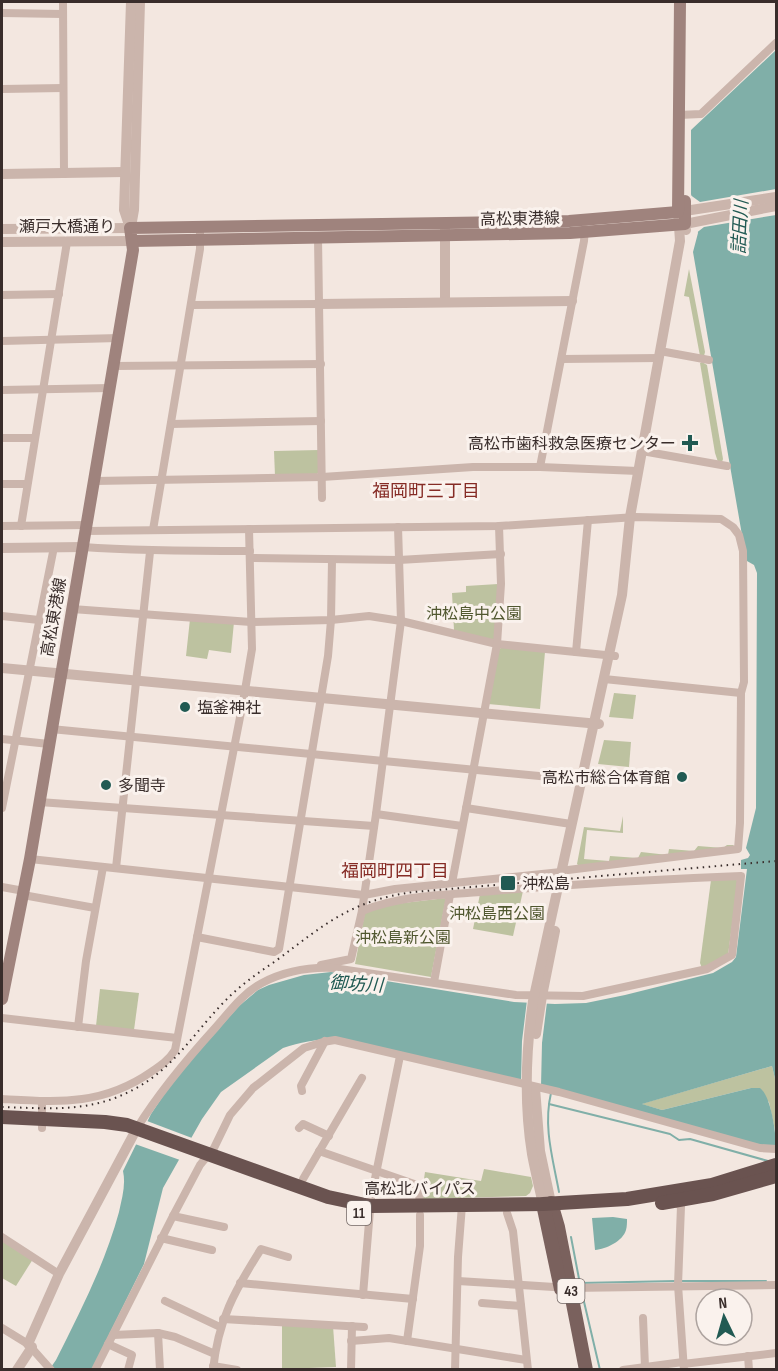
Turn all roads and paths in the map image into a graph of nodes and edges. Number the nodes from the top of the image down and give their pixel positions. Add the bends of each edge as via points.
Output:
1 (63, 2) edge
2 (131, 2) edge
3 (140, 2) edge
4 (680, 2) edge
5 (688, 2) edge
6 (2, 13) edge
7 (63, 14) junction
8 (777, 43) edge
9 (63, 88) junction
10 (2, 89) edge
11 (682, 115) junction
12 (124, 172) junction
13 (2, 174) edge
14 (64, 174) junction
15 (777, 197) edge
16 (777, 206) edge
17 (685, 218) junction
18 (200, 226) junction
19 (585, 226) junction
20 (130, 228) junction
21 (2, 230) edge
22 (445, 230) junction
23 (318, 238) junction
24 (201, 239) junction
25 (132, 241) junction
26 (2, 242) edge
27 (67, 242) junction
28 (59, 294) junction
29 (2, 295) edge
30 (572, 301) junction
31 (445, 302) junction
32 (319, 304) junction
33 (191, 305) junction
34 (118, 338) junction
35 (2, 340) edge
36 (51, 340) junction
37 (662, 354) junction
38 (562, 359) junction
39 (709, 360) dead end
40 (321, 364) junction
41 (114, 366) junction
42 (180, 366) junction
43 (110, 388) junction
44 (43, 389) junction
45 (2, 390) edge
46 (321, 421) junction
47 (171, 424) junction
48 (2, 438) edge
49 (34, 438) junction
50 (645, 452) junction
51 (727, 466) dead end
52 (540, 467) junction
53 (638, 471) junction
54 (322, 477) junction
55 (94, 481) junction
56 (161, 481) junction
57 (2, 484) edge
58 (27, 484) junction
59 (322, 498) dead end
60 (633, 517) junction
61 (588, 520) junction
62 (2, 526) edge
63 (21, 526) junction
64 (500, 526) junction
65 (398, 527) junction
66 (86, 528) junction
67 (249, 529) junction
68 (153, 530) junction
69 (83, 547) junction
70 (2, 548) edge
71 (54, 548) junction
72 (150, 552) junction
73 (250, 554) junction
74 (501, 554) junction
75 (332, 560) junction
76 (399, 560) junction
77 (72, 609) junction
78 (143, 615) junction
79 (2, 616) edge
80 (39, 620) junction
81 (331, 620) junction
82 (401, 621) junction
83 (251, 622) junction
84 (497, 644) junction
85 (576, 652) junction
86 (612, 655) junction
87 (2, 668) edge
88 (28, 670) junction
89 (60, 673) junction
90 (607, 679) junction
91 (136, 681) junction
92 (245, 690) junction
93 (741, 693) junction
94 (321, 697) junction
95 (392, 704) junction
96 (484, 713) junction
97 (596, 723) junction
98 (51, 729) junction
99 (130, 737) junction
100 (2, 739) edge
101 (14, 740) junction
102 (49, 744) junction
103 (234, 747) junction
104 (312, 754) junction
105 (384, 761) junction
106 (473, 769) junction
107 (581, 780) junction
108 (39, 802) junction
109 (2, 808) edge
110 (122, 808) junction
111 (466, 808) junction
112 (376, 814) junction
113 (221, 815) junction
114 (301, 821) junction
115 (571, 824) junction
116 (374, 826) junction
117 (462, 826) junction
118 (30, 859) junction
119 (103, 867) junction
120 (116, 868) junction
121 (565, 871) junction
122 (208, 878) junction
123 (452, 883) junction
124 (561, 885) junction
125 (2, 887) edge
126 (290, 887) junction
127 (23, 893) junction
128 (364, 895) junction
129 (450, 895) junction
130 (96, 908) junction
131 (362, 911) junction
132 (196, 937) junction
133 (319, 968) junction
134 (434, 982) junction
135 (537, 998) junction
136 (2, 999) edge
137 (2, 1018) edge
138 (78, 1027) junction
139 (177, 1038) junction
140 (326, 1041) junction
141 (400, 1056) junction
142 (362, 1078) dead end
143 (534, 1086) junction
144 (302, 1091) dead end
145 (2, 1099) edge
146 (42, 1101) junction
147 (2, 1117) edge
148 (42, 1123) junction
149 (2, 1125) edge
150 (300, 1128) dead end
151 (138, 1132) junction
152 (329, 1136) junction
153 (777, 1149) edge
154 (319, 1151) junction
155 (206, 1157) junction
156 (777, 1165) edge
157 (376, 1172) junction
158 (777, 1176) edge
159 (753, 1178) junction
160 (303, 1179) dead end
161 (673, 1202) junction
162 (548, 1208) junction
163 (370, 1210) junction
164 (462, 1210) junction
165 (419, 1211) junction
166 (507, 1213) junction
167 (172, 1216) junction
168 (224, 1227) dead end
169 (2, 1237) edge
170 (161, 1238) junction
171 (212, 1250) dead end
172 (288, 1257) dead end
173 (59, 1274) junction
174 (458, 1281) junction
175 (678, 1281) junction
176 (240, 1283) junction
177 (520, 1284) junction
178 (777, 1285) edge
179 (573, 1287) junction
180 (363, 1295) junction
181 (413, 1299) junction
182 (165, 1301) dead end
183 (486, 1302) dead end
184 (521, 1306) junction
185 (643, 1318) dead end
186 (222, 1323) junction
187 (352, 1326) junction
188 (364, 1326) dead end
189 (2, 1328) edge
190 (158, 1333) junction
191 (113, 1335) junction
192 (351, 1341) junction
193 (408, 1341) junction
194 (108, 1344) junction
195 (30, 1346) junction
196 (456, 1350) junction
197 (777, 1353) edge
198 (215, 1354) junction
199 (748, 1356) junction
200 (527, 1365) edge
201 (683, 1365) edge
202 (645, 1367) junction
203 (213, 1368) edge
204 (51, 1369) edge
205 (17, 1370) edge
206 (96, 1370) edge
207 (128, 1370) edge
208 (160, 1370) edge
209 (237, 1370) edge
210 (351, 1370) edge
211 (455, 1370) edge
212 (578, 1370) edge
213 (586, 1370) edge
214 (623, 1370) edge
215 (748, 1370) edge

1 - 7 street
2 - 12 street
3 - 20 street via 134,210
4 - 11 main road
5 - 11 main road
6 - 7 street
7 - 9 street
8 - 11 street via 701,114
9 - 10 street
9 - 14 street
11 - 17 main road
12 - 14 street
12 - 20 street via 124,210
13 - 14 street
15 - 17 street
16 - 17 street
17 - 19 main road, 高松東港線
17 - 37 street
18 - 20 main road, 高松東港線
18 - 22 main road, 高松東港線
18 - 24 street
19 - 22 main road, 高松東港線
19 - 30 street
20 - 21 street, 瀬戸大橋通り
20 - 25 main road, 高松東港線
22 - 23 main road, 高松東港線
22 - 31 street
23 - 24 main road, 高松東港線
23 - 32 street
24 - 25 main road, 高松東港線
24 - 33 street
25 - 27 street, 瀬戸大橋通り
25 - 34 main road, 高松東港線
26 - 27 street, 瀬戸大橋通り
27 - 28 street
28 - 29 street
28 - 36 street
30 - 31 street
30 - 38 street
31 - 32 street
32 - 33 street
32 - 40 street
33 - 42 street
34 - 36 street
34 - 41 main road, 高松東港線
35 - 36 street
36 - 44 street
37 - 38 street
37 - 39 street
37 - 50 street
38 - 52 street
40 - 42 street
40 - 46 street
41 - 42 street
41 - 43 main road, 高松東港線
42 - 47 street
43 - 44 street
43 - 55 main road, 高松東港線
44 - 45 street
44 - 49 street
46 - 47 street
46 - 54 street
47 - 56 street
48 - 49 street
49 - 58 street
50 - 51 street
50 - 53 street
50 - 60 street
52 - 53 street
52 - 54 street via 473,467
53 - 60 street
54 - 56 street
54 - 59 street
55 - 56 street
55 - 66 main road, 高松東港線
56 - 68 street
57 - 58 street
58 - 63 street
60 - 61 street
60 - 86 street via 628,595
60 - 93 street via 721,519 739,535 743,551
61 - 64 street
61 - 85 street
62 - 63 street
63 - 66 street
64 - 65 street
64 - 74 street
65 - 67 street
65 - 76 street
66 - 68 street
66 - 69 main road, 高松東港線
67 - 68 street
67 - 73 street
69 - 71 street
69 - 72 street
69 - 77 main road, 高松東港線
70 - 71 street
71 - 80 street
72 - 73 street
72 - 78 street
73 - 75 street
73 - 83 street
74 - 76 street
74 - 84 street
75 - 76 street
75 - 81 street
76 - 82 street
77 - 78 street
77 - 89 main road, 高松東港線
78 - 83 street
78 - 91 street
79 - 80 street
80 - 88 street
81 - 82 street via 369,616
81 - 83 street
81 - 94 street
82 - 84 street
82 - 95 street
83 - 92 street via 252,649
84 - 85 street
84 - 96 street
85 - 86 street
86 - 90 street
87 - 88 street
88 - 89 street
88 - 101 street
89 - 91 street
89 - 98 main road, 高松東港線
90 - 93 street
90 - 97 street
91 - 92 street
91 - 99 street
92 - 94 street
92 - 103 street
93 - 121 street via 738,849
94 - 95 street
94 - 104 street
95 - 96 street
95 - 105 street
96 - 97 street
96 - 106 street
97 - 107 street
97 - 121 street
98 - 99 street
98 - 102 main road, 高松東港線
99 - 103 street
99 - 110 street
100 - 101 street
101 - 102 street
101 - 109 street
102 - 108 main road, 高松東港線
103 - 104 street
103 - 113 street
104 - 105 street
104 - 114 street
105 - 106 street
105 - 112 street
106 - 107 street
106 - 111 street
107 - 115 street
108 - 110 street
108 - 118 main road, 高松東港線
110 - 113 street
110 - 120 street
111 - 115 street
111 - 117 street
112 - 116 street
112 - 117 street
113 - 114 street
113 - 122 street
114 - 116 street
114 - 126 street
115 - 121 street
116 - 128 street
117 - 123 street
118 - 119 street
118 - 127 main road, 高松東港線
119 - 120 street
119 - 130 street
120 - 122 street
121 - 123 street
121 - 124 street
122 - 126 street
122 - 132 street
123 - 128 street
124 - 129 street
124 - 135 street
124 - 135 street via 741,876 732,955 707,969 594,994
125 - 127 street
126 - 128 street
126 - 132 street via 276,952
127 - 130 street
127 - 136 main road, 高松東港線
128 - 131 street
129 - 131 street via 397,900
129 - 134 street
130 - 138 street
131 - 133 street via 351,960 324,963
132 - 139 street
133 - 134 street
133 - 151 street via 276,976 249,992 175,1072
134 - 135 street
135 - 143 street
137 - 138 street
138 - 139 street
139 - 146 street via 174,1053 165,1062 126,1087 84,1100
140 - 141 street
140 - 144 street via 301,1086
140 - 155 street via 304,1048 252,1088 230,1115
141 - 143 street
141 - 157 street
142 - 152 street
143 - 153 street via 749,1145
143 - 162 street
145 - 146 street
146 - 148 street
147 - 148 highway, 高松北バイパス / 11
148 - 149 highway, 高松北バイパス / 11
148 - 151 highway, 高松北バイパス / 11 via 105,1122
150 - 152 street via 303,1124
151 - 155 highway, 高松北バイパス / 11
151 - 173 street
152 - 154 street
154 - 157 street
154 - 160 street
155 - 163 highway, 高松北バイパス / 11 via 340,1209
155 - 167 street
156 - 159 highway, 高松北バイパス / 11
157 - 163 street
157 - 165 street via 420,1186
158 - 159 highway, 高松北バイパス / 11
159 - 161 highway, 高松北バイパス / 11
159 - 162 highway, 高松北バイパス / 11
161 - 162 highway, 高松北バイパス / 11 via 627,1208
161 - 175 street via 681,1206
162 - 164 highway, 高松北バイパス / 11
162 - 166 highway, 高松北バイパス / 11
162 - 179 main road, 43
163 - 165 highway, 高松北バイパス / 11
163 - 180 street
164 - 165 highway, 高松北バイパス / 11
164 - 166 highway, 高松北バイパス / 11
164 - 174 street
165 - 181 street via 420,1246
166 - 177 street
167 - 168 street
167 - 170 street
169 - 173 street
170 - 171 street
170 - 191 street
172 - 176 street via 261,1249
173 - 195 street
174 - 177 street
174 - 196 street
175 - 178 street
175 - 179 street
175 - 201 street
176 - 180 street
176 - 186 street
177 - 179 street
177 - 184 street
179 - 212 main road, 43
179 - 213 main road, 43
180 - 181 street
181 - 193 street
182 - 186 street
183 - 184 street
184 - 200 street
185 - 202 street
186 - 187 street
186 - 198 street
187 - 188 street
187 - 192 street
189 - 195 street
190 - 191 street
190 - 198 street
190 - 208 street
191 - 194 street
192 - 193 street
192 - 210 street
193 - 196 street
194 - 206 street
194 - 207 street via 132,1355
195 - 204 street
195 - 205 street
196 - 200 street
196 - 211 street
197 - 199 street
198 - 203 street
199 - 201 street
199 - 215 street
201 - 202 street
202 - 214 street
203 - 209 street

